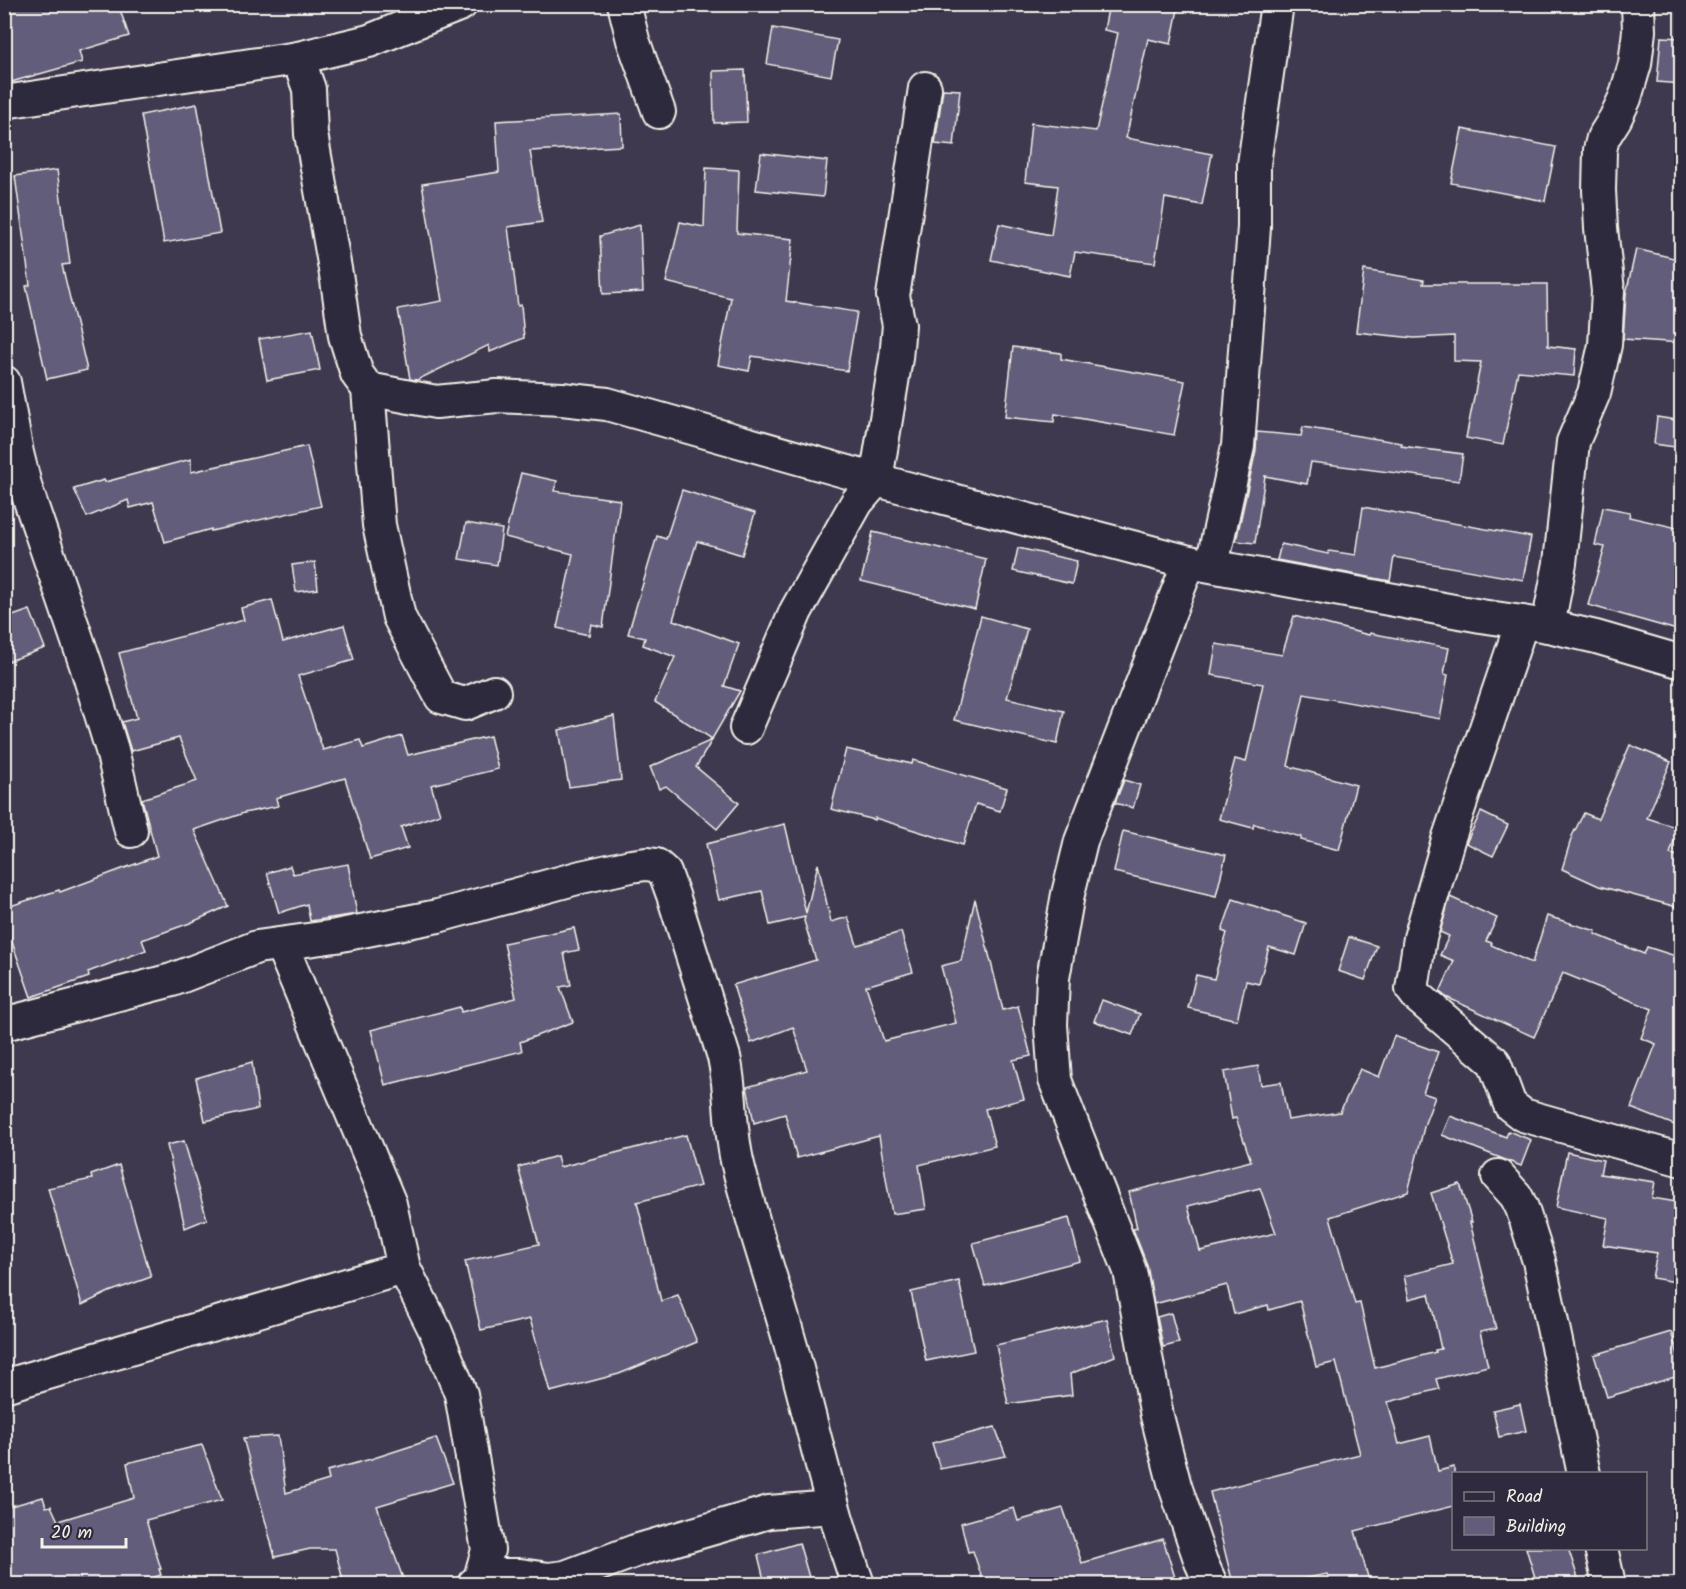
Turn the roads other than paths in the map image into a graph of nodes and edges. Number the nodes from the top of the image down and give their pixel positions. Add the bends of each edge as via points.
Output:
1 (461, 4) edge
2 (624, 4) edge
3 (1277, 4) edge
4 (1638, 4) edge
5 (298, 58) junction
6 (925, 88) dead end
7 (4, 102) edge
8 (659, 112) dead end
9 (4, 382) edge
10 (368, 389) junction
11 (876, 480) junction
12 (1200, 563) junction
13 (1535, 624) junction
14 (1682, 662) edge
15 (494, 692) dead end
16 (746, 728) dead end
17 (131, 831) dead end
18 (281, 944) junction
19 (4, 1024) edge
20 (1682, 1160) edge
21 (1498, 1176) dead end
22 (404, 1268) junction
23 (4, 1386) edge
24 (1584, 1472) edge
25 (833, 1507) junction
26 (488, 1550) junction
27 (1601, 1550) edge
28 (520, 1575) junction
29 (476, 1583) edge
30 (858, 1584) edge
31 (1211, 1584) edge
32 (1609, 1584) edge

1 - 5 street via 369,41
2 - 8 street
3 - 12 street via 1254,164 1254,227 1238,446
4 - 13 street via 1635,64 1625,98 1600,150 1601,228 1608,291 1605,345 1594,393 1573,442 1560,562
5 - 7 street
5 - 10 street via 309,89 311,134 345,336 357,374
6 - 11 street via 893,296 899,325 897,347
9 - 17 street via 26,489 86,665
10 - 11 street via 436,402 497,396 607,404
10 - 15 street via 380,525 399,617 441,697 465,704
11 - 12 street
11 - 16 street via 856,502 796,611
12 - 13 street
12 - 31 street via 1081,842 1053,978 1051,1025 1055,1080 1130,1271 1159,1426 1175,1486
13 - 14 street via 1596,636
13 - 20 street via 1448,840 1420,938 1412,989 1494,1062 1510,1105 1523,1115
18 - 19 street via 257,947 172,980
18 - 22 street via 390,1204
18 - 25 street via 438,916 631,866 656,866 664,873 724,1057 737,1164 795,1359
21 - 24 street via 1522,1208 1539,1261
22 - 23 street
22 - 26 street via 461,1394
25 - 28 street via 769,1512 635,1551 565,1577 549,1580
25 - 30 street
26 - 28 street
26 - 29 street
27 - 32 street
28 - 29 street via 503,1575

